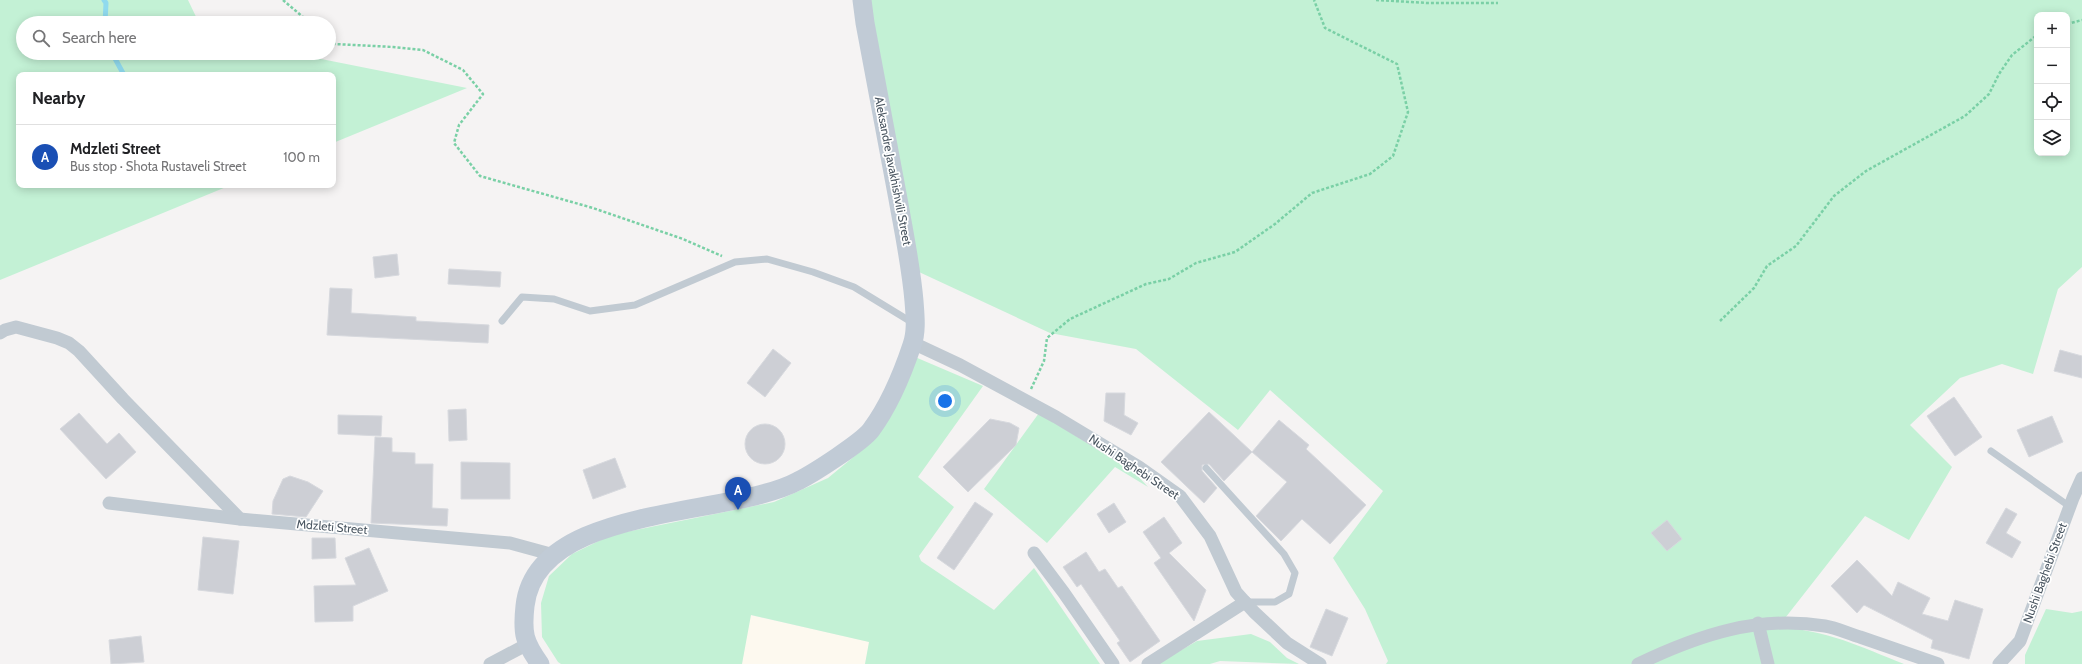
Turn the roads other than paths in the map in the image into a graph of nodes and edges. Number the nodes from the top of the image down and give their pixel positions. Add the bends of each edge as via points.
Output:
1 (862, 0) edge
2 (502, 321) dead end
3 (0, 334) edge
4 (914, 334) junction
5 (1991, 451) dead end
6 (1206, 468) dead end
7 (2082, 478) edge
8 (109, 504) dead end
9 (2069, 506) junction
10 (240, 519) junction
11 (1034, 554) dead end
12 (554, 555) junction
13 (1245, 602) junction
14 (1758, 623) junction
15 (526, 645) junction
16 (490, 664) edge
17 (540, 664) edge
18 (1113, 664) edge
19 (1148, 664) edge
20 (1320, 664) edge
21 (1638, 664) edge
22 (1768, 664) edge
23 (1938, 664) edge
24 (2000, 664) edge

1 - 4 main road, Aleksandre Javakhishvili Street via 911,269
2 - 4 lane via 522,297 554,299 590,311 636,305 735,262 768,259 854,287
3 - 10 street via 16,327 57,338 79,351
4 - 12 main road via 893,391 871,431 797,482 758,495 655,515 599,531 568,545
4 - 13 street, Nushi Baghebi Street via 960,365 1097,441 1180,496 1210,536 1236,592
5 - 9 lane
6 - 13 lane via 1284,554 1295,573 1290,594 1274,602
7 - 9 street, Nushi Baghebi Street
8 - 10 street, Mdzleti Street
9 - 24 street, Nushi Baghebi Street via 2020,641
10 - 12 street, Mdzleti Street via 510,543
11 - 18 street
12 - 15 main road via 544,562 526,590 523,621
13 - 19 street
13 - 20 street, Nushi Baghebi Street via 1287,643
14 - 21 street via 1671,648
14 - 22 street
14 - 23 street via 1782,622 1827,626
15 - 16 street
15 - 17 main road

